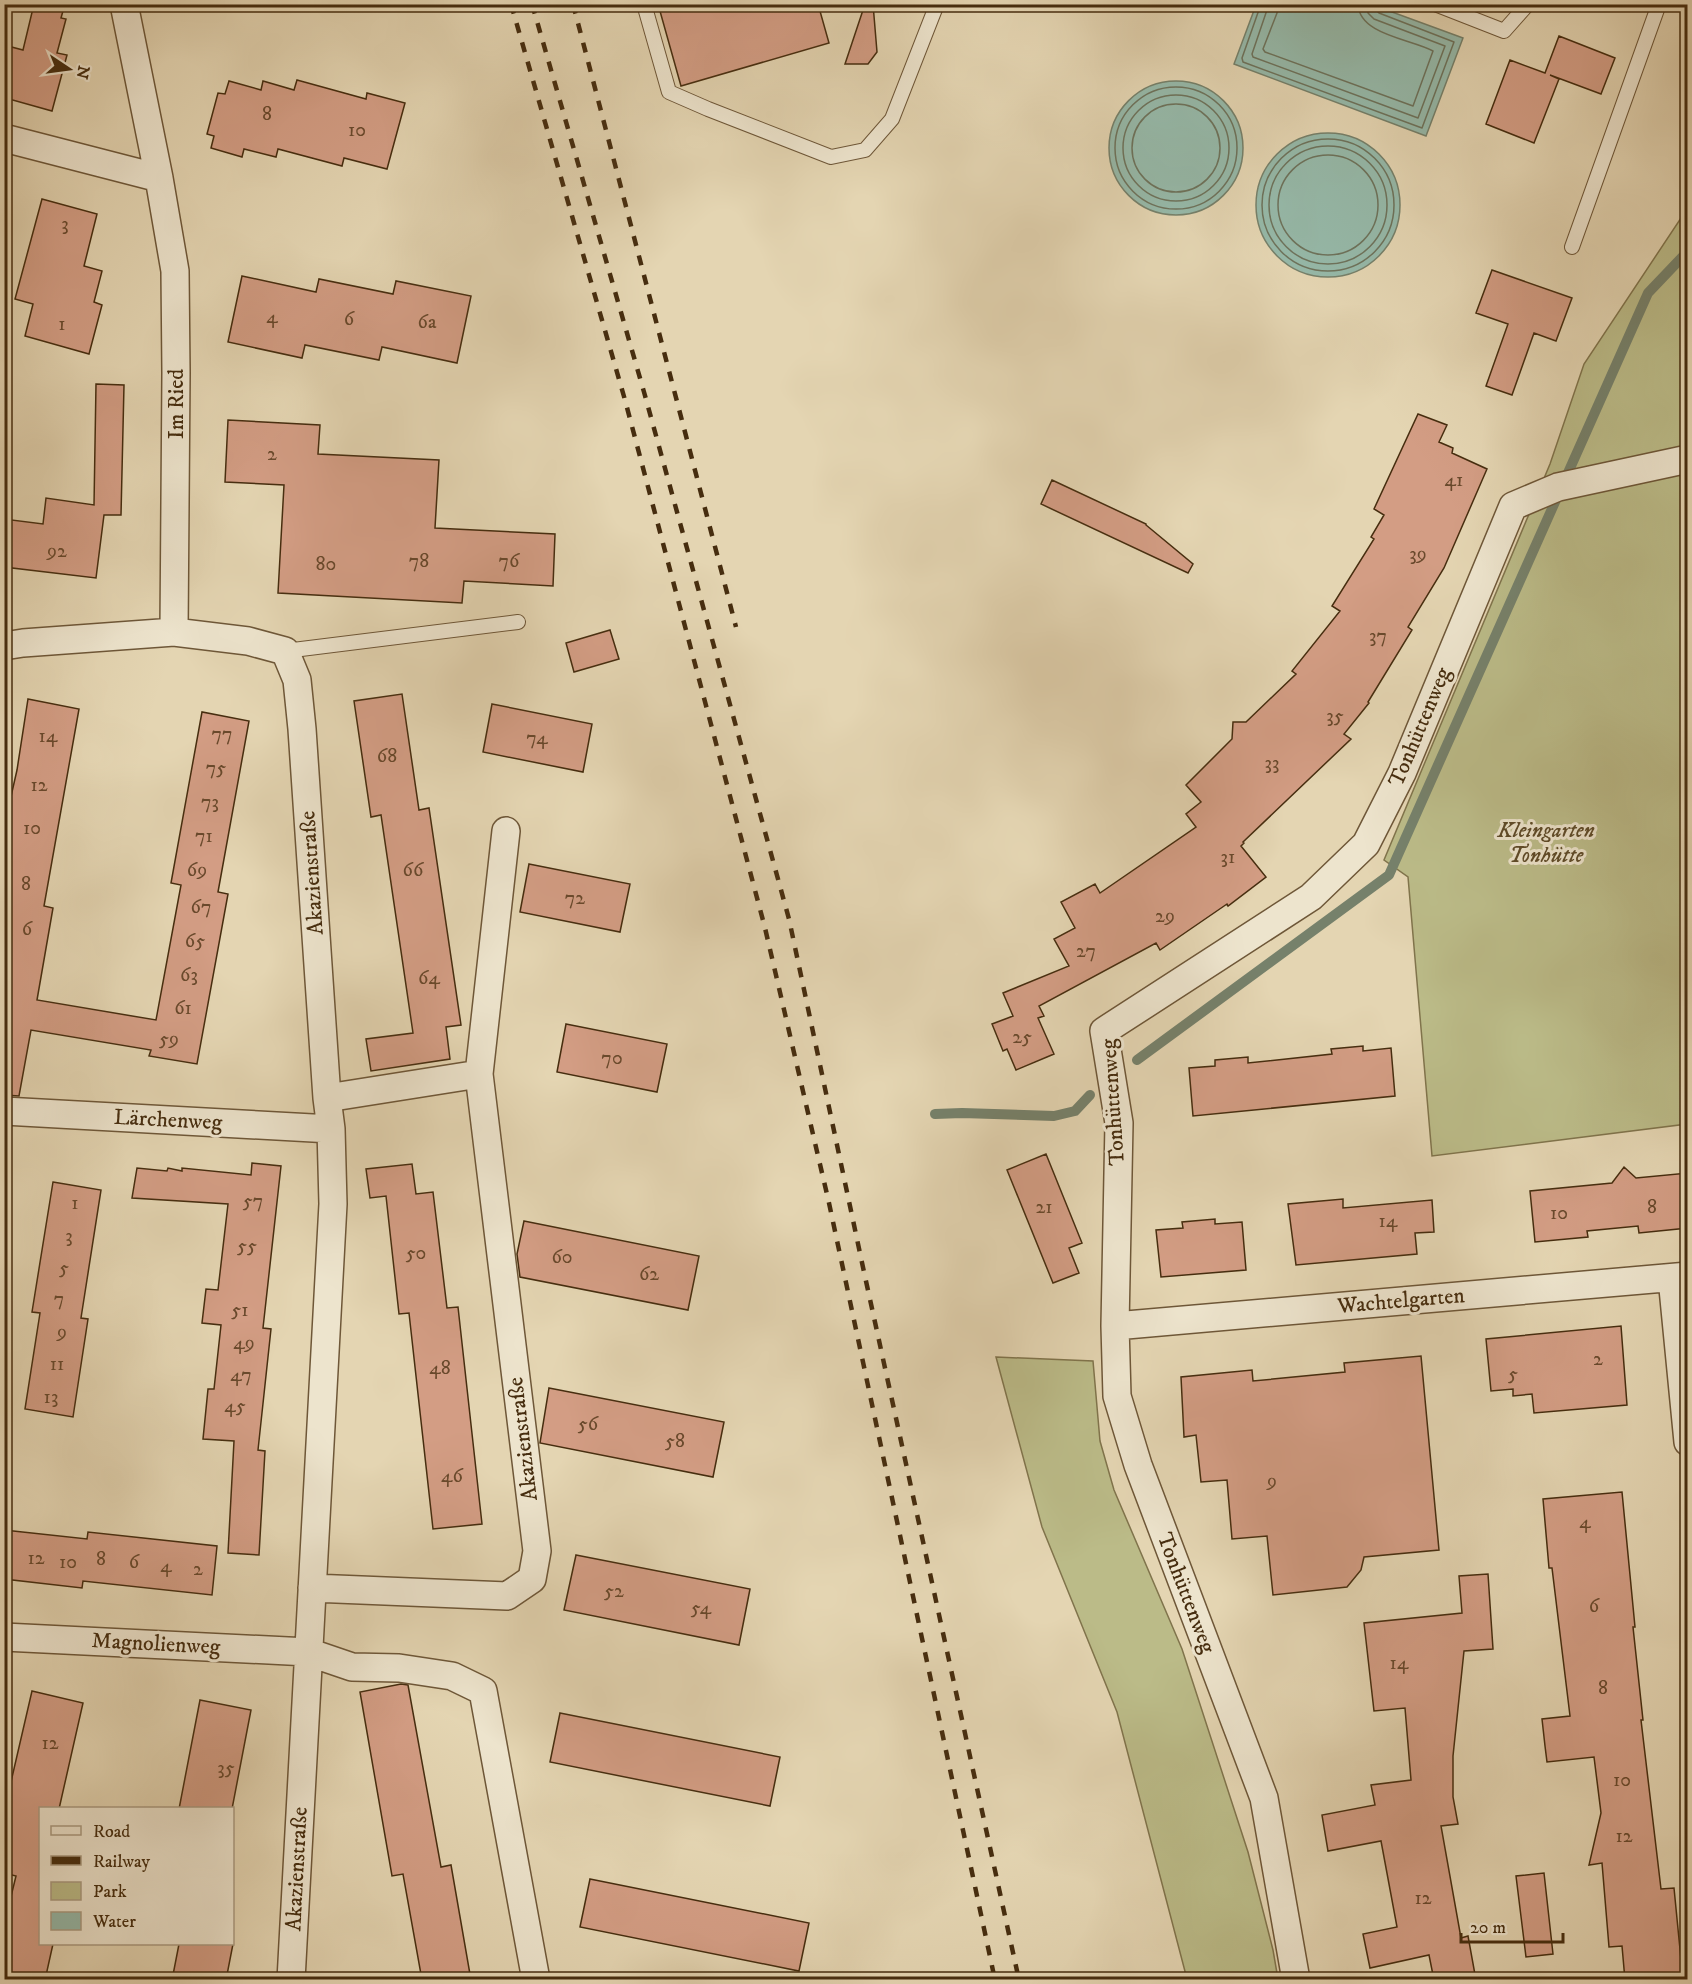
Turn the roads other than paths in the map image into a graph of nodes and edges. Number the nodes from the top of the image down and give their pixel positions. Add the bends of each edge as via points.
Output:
1 (124, 4) edge
2 (644, 4) edge
3 (937, 4) edge
4 (1435, 4) edge
5 (1528, 4) edge
6 (1659, 4) edge
7 (4, 138) edge
8 (159, 178) junction
9 (1572, 247) dead end
10 (1688, 459) edge
11 (518, 622) dead end
12 (174, 632) junction
13 (4, 646) edge
14 (285, 651) junction
15 (506, 831) dead end
16 (479, 1074) junction
17 (327, 1098) junction
18 (4, 1111) edge
19 (331, 1129) junction
20 (1680, 1277) edge
21 (1115, 1326) junction
22 (1688, 1442) edge
23 (312, 1588) junction
24 (4, 1637) edge
25 (308, 1652) junction
26 (291, 1980) edge
27 (536, 1980) edge
28 (1296, 1980) edge

1 - 8 street, Im Ried
2 - 3 lane via 669,92 831,157 865,150 892,119
4 - 5 lane via 1504,31
6 - 9 lane
7 - 8 street
8 - 12 street, Im Ried via 175,271
10 - 21 street, Tonhüttenweg via 1569,485 1512,506 1402,773 1366,844 1311,897 1104,1031 1119,1123
11 - 14 lane
12 - 13 street
12 - 14 street via 248,641
14 - 17 street, Akazienstraße via 297,680 302,729
15 - 16 street, Akazienstraße
16 - 17 street
16 - 23 street, Akazienstraße via 537,1551 532,1579 507,1596
17 - 19 street, Akazienstraße
18 - 19 street, Lärchenweg
19 - 23 street, Akazienstraße via 333,1204
20 - 21 street, Wachtelgarten
20 - 22 street
21 - 28 street, Tonhüttenweg via 1117,1396 1138,1465 1264,1798
23 - 25 street, Akazienstraße
24 - 25 street, Magnolienweg
25 - 26 street, Akazienstraße
25 - 27 street via 352,1668 399,1668 452,1676 483,1691

